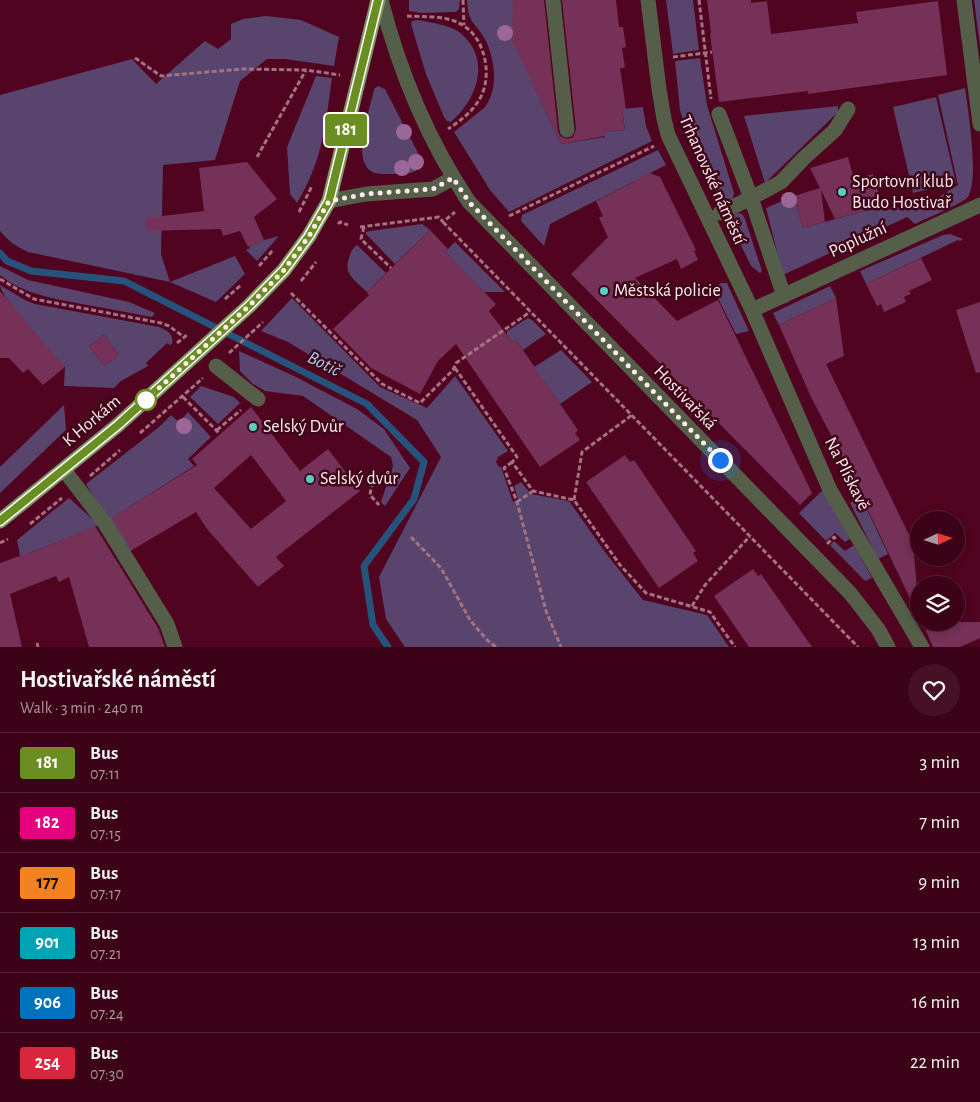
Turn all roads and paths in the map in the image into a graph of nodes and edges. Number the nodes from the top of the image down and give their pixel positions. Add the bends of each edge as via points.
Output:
1 (379, 0) edge
2 (463, 0) edge
3 (553, 0) edge
4 (648, 0) edge
5 (699, 0) edge
6 (964, 0) edge
7 (407, 16) dead end
8 (464, 25) junction
9 (712, 52) dead end
10 (705, 53) junction
11 (135, 58) dead end
12 (670, 58) dead end
13 (343, 66) dead end
14 (306, 70) junction
15 (341, 75) junction
16 (339, 84) dead end
17 (848, 109) dead end
18 (719, 114) joint
19 (980, 124) edge
20 (448, 130) dead end
21 (566, 130) dead end
22 (658, 144) dead end
23 (257, 157) dead end
24 (315, 178) dead end
25 (453, 178) junction
26 (751, 198) junction
27 (329, 201) junction
28 (980, 204) edge
29 (463, 206) junction
30 (720, 212) dead end
31 (298, 214) dead end
32 (509, 217) dead end
33 (444, 222) junction
34 (276, 247) dead end
35 (391, 268) dead end
36 (254, 271) dead end
37 (0, 279) edge
38 (241, 284) dead end
39 (234, 291) dead end
40 (290, 292) dead end
41 (784, 296) junction
42 (752, 310) junction
43 (530, 312) junction
44 (262, 323) dead end
45 (184, 337) dead end
46 (234, 349) dead end
47 (216, 366) dead end
48 (455, 368) junction
49 (182, 397) dead end
50 (256, 398) joint
51 (632, 415) junction
52 (217, 430) junction
53 (220, 434) dead end
54 (512, 462) junction
55 (64, 470) junction
56 (372, 482) dead end
57 (533, 491) junction
58 (574, 500) junction
59 (517, 502) junction
60 (379, 504) dead end
61 (0, 521) edge
62 (750, 536) junction
63 (411, 537) dead end
64 (859, 538) junction
65 (814, 557) junction
66 (692, 606) junction
67 (175, 647) edge
68 (496, 647) edge
69 (561, 647) edge
70 (735, 647) edge
71 (858, 647) edge
72 (888, 647) edge
73 (922, 647) edge

1 - 25 street, Hostivařská via 402,72
1 - 27 main road, K Horkám
2 - 8 path
3 - 21 street
4 - 42 street, Trhanovské náměstí via 666,127
5 - 10 path
6 - 19 street
7 - 8 path
8 - 20 path via 484,54 484,87 474,107
9 - 10 path
10 - 12 path
10 - 18 path via 711,98
11 - 14 path via 160,76 242,69
13 - 15 path
14 - 15 path
14 - 23 path
15 - 16 path
17 - 26 street via 835,130 781,182
18 - 26 street
22 - 32 path
24 - 31 path
25 - 27 street via 433,189 366,194
25 - 29 street, Hostivařská
26 - 30 street
26 - 41 street
27 - 55 main road, K Horkám via 284,270 246,310
28 - 41 street, Poplužní
29 - 33 path
29 - 65 street, Hostivařská
33 - 35 path via 439,217 362,227 361,239
33 - 43 path
34 - 36 path
37 - 45 path via 34,299 151,320 169,326
38 - 39 path
40 - 48 path via 382,384 420,403
41 - 42 street, Poplužní
42 - 64 street, Na Plískavě via 830,490
43 - 48 path via 456,363
43 - 51 path
44 - 46 path
47 - 50 street
48 - 54 path via 517,457
49 - 52 path
50 - 52 path
51 - 58 path via 582,452
51 - 62 path
52 - 53 path
54 - 57 path
54 - 59 path via 504,468
55 - 61 main road, K Horkám
55 - 67 street via 104,522 167,624
56 - 60 path via 370,495
57 - 58 path
57 - 59 path
58 - 66 path via 620,565 646,593
59 - 69 path via 546,612
62 - 66 path via 705,585
62 - 71 path
63 - 68 path via 441,568 470,620
64 - 65 path via 844,546 834,537
64 - 73 street, Na Plískavě
65 - 72 street, Hostivařská via 850,593
66 - 70 path via 710,612

